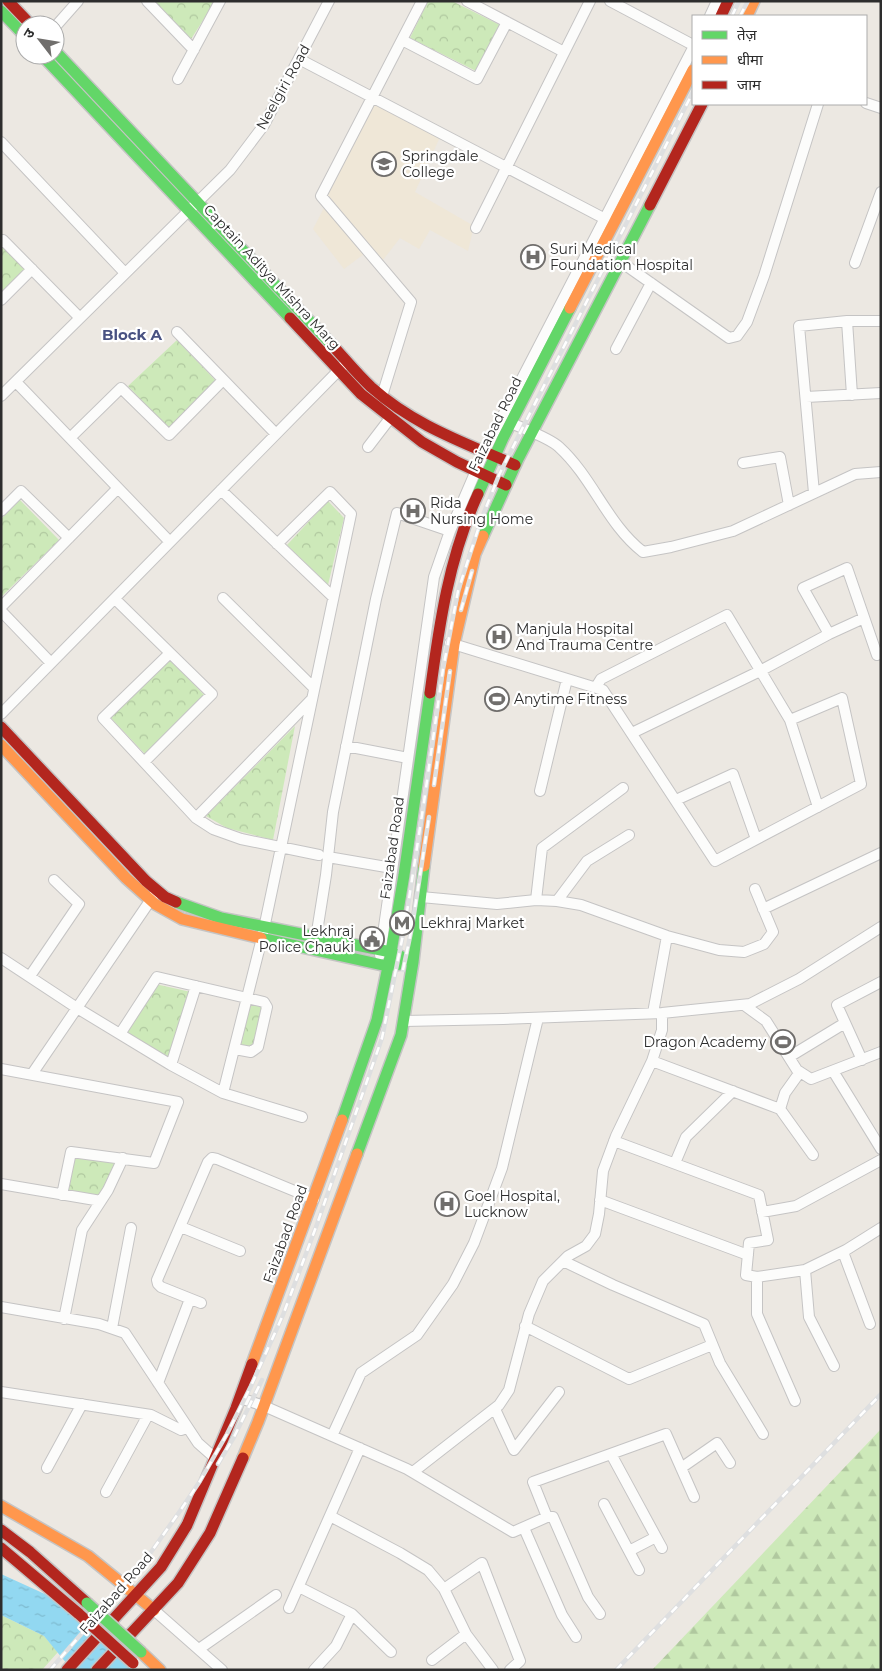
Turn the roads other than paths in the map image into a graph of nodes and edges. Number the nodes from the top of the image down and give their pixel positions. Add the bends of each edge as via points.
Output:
1 (8, 1) edge
2 (78, 1) edge
3 (147, 1) edge
4 (220, 1) edge
5 (329, 1) edge
6 (422, 1) edge
7 (467, 1) edge
8 (590, 1) edge
9 (610, 1) edge
10 (717, 1) edge
11 (728, 1) edge
12 (754, 1) edge
13 (1, 11) edge
14 (21, 15) edge
15 (710, 15) edge
16 (721, 15) edge
17 (747, 15) edge
18 (65, 16) edge
19 (507, 22) junction
20 (15, 26) edge
21 (402, 40) junction
22 (692, 45) edge
23 (692, 48) edge
24 (194, 50) junction
25 (564, 52) junction
26 (299, 59) junction
27 (65, 62) edge
28 (51, 65) edge
29 (692, 72) edge
30 (178, 79) dead end
31 (373, 97) junction
32 (867, 103) edge
33 (701, 105) edge
34 (818, 105) edge
35 (881, 108) edge
36 (1, 142) edge
37 (10, 151) junction
38 (1, 159) edge
39 (506, 167) junction
40 (881, 192) edge
41 (197, 202) junction
42 (878, 205) edge
43 (188, 210) junction
44 (609, 221) junction
45 (476, 228) dead end
46 (1, 242) edge
47 (621, 262) junction
48 (855, 263) dead end
49 (32, 269) junction
50 (125, 273) junction
51 (651, 283) junction
52 (1, 300) edge
53 (80, 318) junction
54 (847, 321) junction
55 (881, 321) edge
56 (177, 332) dead end
57 (616, 348) dead end
58 (347, 362) junction
59 (339, 370) junction
60 (224, 380) junction
61 (16, 382) junction
62 (881, 393) edge
63 (852, 394) junction
64 (1, 396) edge
65 (382, 396) junction
66 (806, 397) junction
67 (391, 417) junction
68 (511, 423) junction
69 (532, 433) junction
70 (276, 434) junction
71 (70, 438) junction
72 (368, 447) dead end
73 (490, 454) junction
74 (743, 462) dead end
75 (515, 465) junction
76 (881, 472) edge
77 (481, 473) junction
78 (506, 485) junction
79 (118, 488) junction
80 (221, 490) junction
81 (814, 493) junction
82 (789, 504) junction
83 (1, 511) edge
84 (450, 531) junction
85 (69, 538) junction
86 (170, 542) junction
87 (277, 544) junction
88 (333, 597) junction
89 (223, 598) dead end
90 (114, 599) junction
91 (1, 607) edge
92 (1, 612) edge
93 (864, 618) junction
94 (829, 634) junction
95 (437, 640) junction
96 (454, 644) junction
97 (170, 653) junction
98 (877, 655) dead end
99 (51, 663) junction
100 (760, 671) junction
101 (567, 679) junction
102 (596, 687) junction
103 (314, 688) junction
104 (312, 699) junction
105 (1, 714) edge
106 (790, 720) junction
107 (1, 727) edge
108 (632, 733) junction
109 (1, 745) edge
110 (346, 746) junction
111 (408, 758) junction
112 (144, 762) junction
113 (623, 788) dead end
114 (540, 790) dead end
115 (676, 800) junction
116 (818, 807) junction
117 (196, 818) junction
118 (629, 835) dead end
119 (756, 839) junction
120 (280, 847) junction
121 (881, 854) edge
122 (323, 856) junction
123 (392, 868) junction
124 (54, 880) dead end
125 (755, 889) dead end
126 (154, 895) junction
127 (421, 897) junction
128 (536, 900) junction
129 (557, 901) junction
130 (763, 909) junction
131 (881, 927) edge
132 (263, 932) junction
133 (668, 936) junction
134 (316, 938) junction
135 (1, 958) edge
136 (384, 958) junction
137 (413, 962) junction
138 (30, 976) junction
139 (881, 982) edge
140 (196, 986) junction
141 (247, 997) junction
142 (744, 1005) junction
143 (77, 1008) junction
144 (658, 1013) junction
145 (538, 1018) junction
146 (404, 1021) junction
147 (845, 1023) junction
148 (120, 1034) junction
149 (235, 1049) junction
150 (881, 1052) edge
151 (789, 1057) junction
152 (862, 1060) junction
153 (652, 1061) junction
154 (171, 1064) junction
155 (1, 1070) edge
156 (833, 1071) junction
157 (800, 1072) junction
158 (32, 1074) junction
159 (733, 1091) junction
160 (223, 1093) junction
161 (780, 1109) junction
162 (302, 1117) dead end
163 (614, 1141) junction
164 (881, 1149) edge
165 (813, 1155) dead end
166 (123, 1158) junction
167 (881, 1160) edge
168 (674, 1163) junction
169 (1, 1184) edge
170 (62, 1195) junction
171 (314, 1199) junction
172 (600, 1200) junction
173 (101, 1201) junction
174 (762, 1212) junction
175 (181, 1227) junction
176 (131, 1228) dead end
177 (881, 1228) edge
178 (240, 1251) dead end
179 (843, 1252) junction
180 (748, 1255) junction
181 (563, 1261) junction
182 (805, 1270) junction
183 (757, 1278) junction
184 (190, 1299) junction
185 (201, 1303) dead end
186 (2, 1310) edge
187 (64, 1319) junction
188 (870, 1324) dead end
189 (525, 1326) junction
190 (112, 1328) junction
191 (712, 1345) junction
192 (834, 1366) dead end
193 (158, 1383) junction
194 (1, 1392) edge
195 (559, 1392) dead end
196 (240, 1398) junction
197 (795, 1401) dead end
198 (82, 1404) junction
199 (264, 1406) junction
200 (495, 1409) junction
201 (148, 1415) junction
202 (188, 1428) junction
203 (763, 1434) dead end
204 (332, 1436) junction
205 (360, 1448) junction
206 (612, 1454) junction
207 (215, 1458) junction
208 (730, 1464) dead end
209 (47, 1468) dead end
210 (681, 1468) junction
211 (413, 1472) junction
212 (106, 1492) dead end
213 (694, 1497) dead end
214 (604, 1504) dead end
215 (1, 1506) edge
216 (330, 1516) junction
217 (547, 1517) junction
218 (524, 1528) junction
219 (1, 1530) edge
220 (656, 1537) junction
221 (1, 1548) edge
222 (662, 1548) dead end
223 (629, 1551) junction
224 (639, 1570) dead end
225 (298, 1587) junction
226 (444, 1589) junction
227 (276, 1594) dead end
228 (135, 1596) junction
229 (289, 1608) dead end
230 (154, 1610) junction
231 (352, 1614) junction
232 (600, 1614) dead end
233 (466, 1634) junction
234 (576, 1637) dead end
235 (199, 1649) junction
236 (391, 1652) dead end
237 (432, 1660) dead end
238 (67, 1670) edge
239 (97, 1670) edge
240 (140, 1670) edge
241 (160, 1670) edge
242 (222, 1670) edge
243 (314, 1670) edge
244 (493, 1670) edge
245 (510, 1670) edge

1 - 14 main road
2 - 18 street
3 - 24 street
4 - 24 street
5 - 26 street, Neelgiri Road
6 - 21 street
7 - 19 street
8 - 25 street
9 - 22 street
10 - 15 street
11 - 16 main road
12 - 17 main road
13 - 20 main road
19 - 21 street via 477,79
19 - 25 street
21 - 31 street
23 - 44 street
24 - 30 street
25 - 39 street
26 - 31 street
26 - 41 street, Neelgiri Road via 264,125 230,170
27 - 41 main road, Captain Aditya Mishra Marg
28 - 43 main road, Captain Aditya Mishra Marg
29 - 44 main road, Faizabad Road
31 - 39 street
31 - 65 street via 321,196 412,302
32 - 35 street
33 - 47 main road
34 - 51 street via 764,276 747,322 737,336 729,338
36 - 37 street
37 - 38 street
37 - 50 street
39 - 44 street
39 - 45 street
40 - 42 street
41 - 43 street, Neelgiri Road
41 - 58 main road, Captain Aditya Mishra Marg
42 - 48 street
43 - 50 street, Neelgiri Road
43 - 59 main road, Captain Aditya Mishra Marg
44 - 68 main road, Faizabad Road
44 - 73 street via 553,318
46 - 49 street via 3,240
47 - 51 street
47 - 69 main road
49 - 52 street
49 - 53 street
50 - 53 street, Neelgiri Road
51 - 57 street
53 - 61 street, Neelgiri Road
54 - 55 street
54 - 63 street
54 - 66 street via 799,326
56 - 60 street
58 - 59 street
58 - 65 main road, Captain Aditya Mishra Marg
59 - 67 main road, Captain Aditya Mishra Marg via 360,394
59 - 70 street
60 - 70 street
60 - 71 street via 169,436 121,388
61 - 64 street, Neelgiri Road
61 - 71 street
62 - 63 street
63 - 66 street
65 - 73 main road, Captain Aditya Mishra Marg via 432,429
66 - 81 street
67 - 72 street
67 - 77 main road, Captain Aditya Mishra Marg via 422,442
68 - 69 street
68 - 73 main road, Faizabad Road
69 - 75 main road
69 - 82 street via 558,446 584,474 608,514 632,544 643,552 733,531
70 - 80 street
71 - 79 street
73 - 75 main road, Captain Aditya Mishra Marg
73 - 77 main road, Faizabad Road
74 - 82 street via 780,458
75 - 78 main road
76 - 81 street via 855,474
77 - 78 main road, Captain Aditya Mishra Marg
77 - 84 street
77 - 95 main road, Faizabad Road via 457,552
78 - 96 main road via 475,554
79 - 85 street
79 - 86 street
80 - 86 street
80 - 87 street
81 - 82 street
83 - 85 street via 21,491
84 - 110 street via 397,513
84 - 111 street via 434,577
85 - 91 street
86 - 90 street
87 - 88 street
87 - 88 street via 330,492 351,514
88 - 103 street
89 - 103 street
90 - 97 street
90 - 99 street
92 - 99 street
93 - 94 street
93 - 94 street via 847,568 804,588
93 - 98 street
94 - 100 street
95 - 96 street
95 - 136 main road, Faizabad Road
96 - 101 street
96 - 127 main road
97 - 112 street via 103,718
97 - 112 street via 212,694
99 - 105 street
100 - 102 street via 727,616 600,679
100 - 106 street
100 - 108 street
101 - 102 street
101 - 114 street
102 - 108 street via 603,690
103 - 104 street
104 - 117 street
104 - 120 street
106 - 116 street
106 - 116 street via 842,698 861,784
107 - 126 main road via 146,881
108 - 115 street
109 - 126 main road via 126,878
110 - 111 street
110 - 122 street
111 - 123 street
112 - 117 street
113 - 128 street via 542,848
115 - 119 street via 715,861
115 - 119 street via 733,774
116 - 119 street
117 - 120 street via 213,829 240,839
118 - 129 street via 587,861
120 - 122 street
120 - 132 street
121 - 130 street
122 - 123 street
122 - 134 street
123 - 136 street
124 - 138 street via 79,904
125 - 130 street
126 - 132 main road via 182,919 218,929
126 - 143 street
127 - 128 street via 496,904
127 - 137 main road
128 - 129 street
129 - 133 street via 581,905
130 - 133 street via 773,932 764,944 744,952 719,950
131 - 142 street via 799,979
132 - 134 main road
132 - 136 main road
132 - 141 street
133 - 144 street
134 - 136 main road
135 - 138 street
136 - 137 main road
136 - 171 main road, Faizabad Road via 377,1020
137 - 146 main road
138 - 143 street
139 - 147 street via 837,1005
140 - 141 street
140 - 148 street via 156,977
140 - 154 street
141 - 149 street
141 - 149 street via 264,1002 267,1007 258,1047 251,1052
142 - 144 street
142 - 151 street via 766,1021
143 - 148 street
143 - 158 street
144 - 145 street
144 - 153 street via 662,1030
145 - 146 street
145 - 204 street via 502,1168 474,1243 453,1284 417,1335 362,1373
146 - 199 main road
147 - 151 street
147 - 152 street
148 - 154 street
149 - 160 street
150 - 152 street
151 - 157 street
152 - 156 street
153 - 159 street
153 - 163 street
154 - 160 street
155 - 158 street
156 - 157 street via 811,1079
156 - 164 street
157 - 161 street via 785,1093
158 - 166 street via 178,1102 154,1163
159 - 161 street
159 - 168 street via 686,1136
160 - 162 street
161 - 165 street
163 - 168 street
163 - 172 street via 603,1171
166 - 170 street via 71,1152
166 - 173 street
167 - 174 street via 796,1206
168 - 174 street via 759,1195
169 - 170 street
170 - 173 street
171 - 175 street via 212,1158
171 - 196 main road, Faizabad Road
172 - 180 street
172 - 181 street via 595,1234 586,1246
173 - 187 street via 82,1230
174 - 180 street via 768,1240 749,1244
175 - 178 street
175 - 184 street via 157,1280 162,1287
176 - 190 street
177 - 179 street
179 - 182 street
179 - 188 street
180 - 183 street via 746,1275
181 - 189 street via 544,1281
181 - 191 street via 704,1324
182 - 183 street
182 - 192 street via 809,1317
183 - 197 street via 757,1314
184 - 185 street
184 - 193 street
186 - 187 street
187 - 190 street
189 - 191 street via 629,1379
189 - 200 street via 509,1390
190 - 193 street via 126,1333
191 - 203 street
193 - 202 street
194 - 198 street
195 - 200 street via 514,1450
196 - 199 street
196 - 207 main road, Faizabad Road
198 - 201 street
198 - 209 street
199 - 204 street
199 - 230 main road via 210,1533 178,1584
200 - 211 street
201 - 202 street via 181,1430
201 - 212 street
202 - 207 street via 198,1443
204 - 205 street
205 - 211 street
205 - 216 street
206 - 210 street via 666,1434
206 - 217 street via 533,1482
206 - 220 street
207 - 228 main road, Faizabad Road via 187,1525 161,1568
208 - 210 street via 718,1443
210 - 213 street
211 - 218 street via 513,1532
214 - 223 street
215 - 228 main road via 88,1556
216 - 225 street
216 - 226 street via 400,1552 428,1570
217 - 218 street
217 - 232 street via 553,1517 588,1597
218 - 234 street via 562,1615
219 - 241 main road, bridge via 30,1552
220 - 222 street
220 - 223 street
221 - 240 main road, bridge via 57,1593
223 - 224 street
225 - 229 street
225 - 231 street
226 - 233 street
226 - 245 street via 482,1563 520,1661
227 - 235 street
228 - 230 main road
228 - 238 main road, Faizabad Road, bridge
230 - 235 street
230 - 239 main road, bridge
231 - 236 street
231 - 243 street via 336,1646
233 - 237 street
233 - 244 street
235 - 242 street

